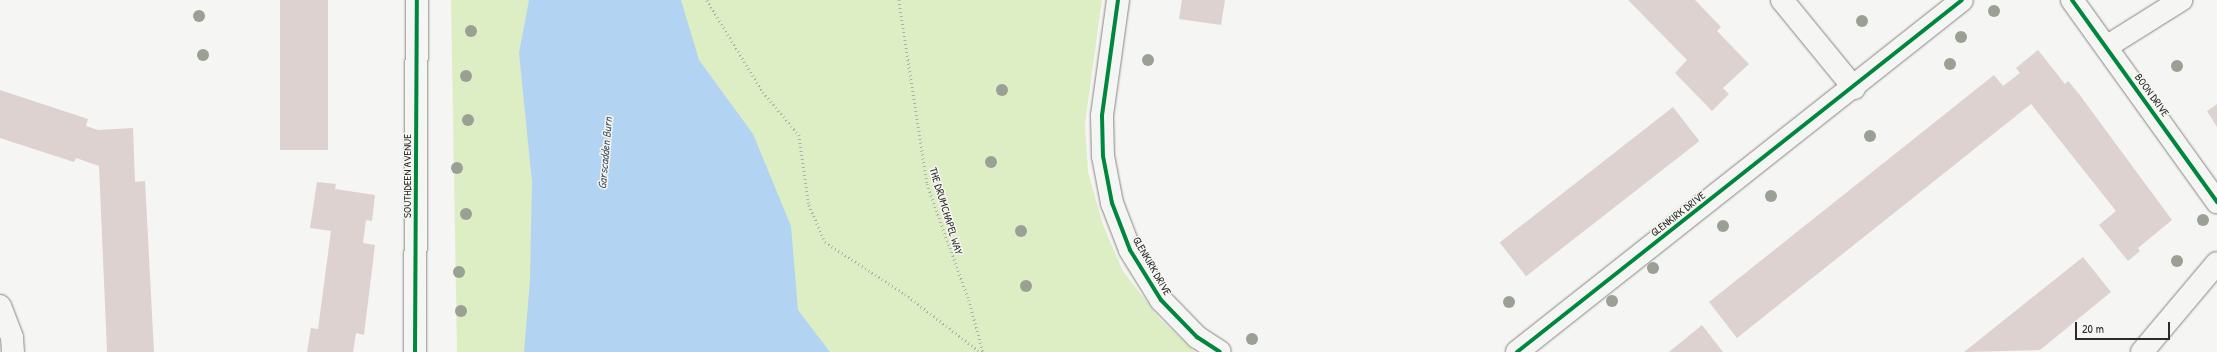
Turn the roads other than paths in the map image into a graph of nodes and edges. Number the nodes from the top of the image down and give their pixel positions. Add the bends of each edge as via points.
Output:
1 (417, 0) edge
2 (1118, 0) edge
3 (1782, 0) edge
4 (1962, 0) edge
5 (2072, 0) edge
6 (2181, 0) edge
7 (2106, 47) junction
8 (1854, 88) junction
9 (2217, 202) edge
10 (2217, 263) edge
11 (0, 306) edge
12 (13, 352) edge
13 (415, 352) edge
14 (1220, 352) edge
15 (1517, 352) edge
16 (2142, 352) edge

1 - 13 street, SOUTHDEEN AVENUE
2 - 14 street, GLENKIRK DRIVE via 1102,116 1103,156 1112,203 1130,250 1160,300 1197,337
3 - 8 street
4 - 8 street, GLENKIRK DRIVE
5 - 7 street, BOON DRIVE
6 - 7 street
7 - 9 street, BOON DRIVE
8 - 15 street, GLENKIRK DRIVE
10 - 16 street
11 - 12 street via 12,338

